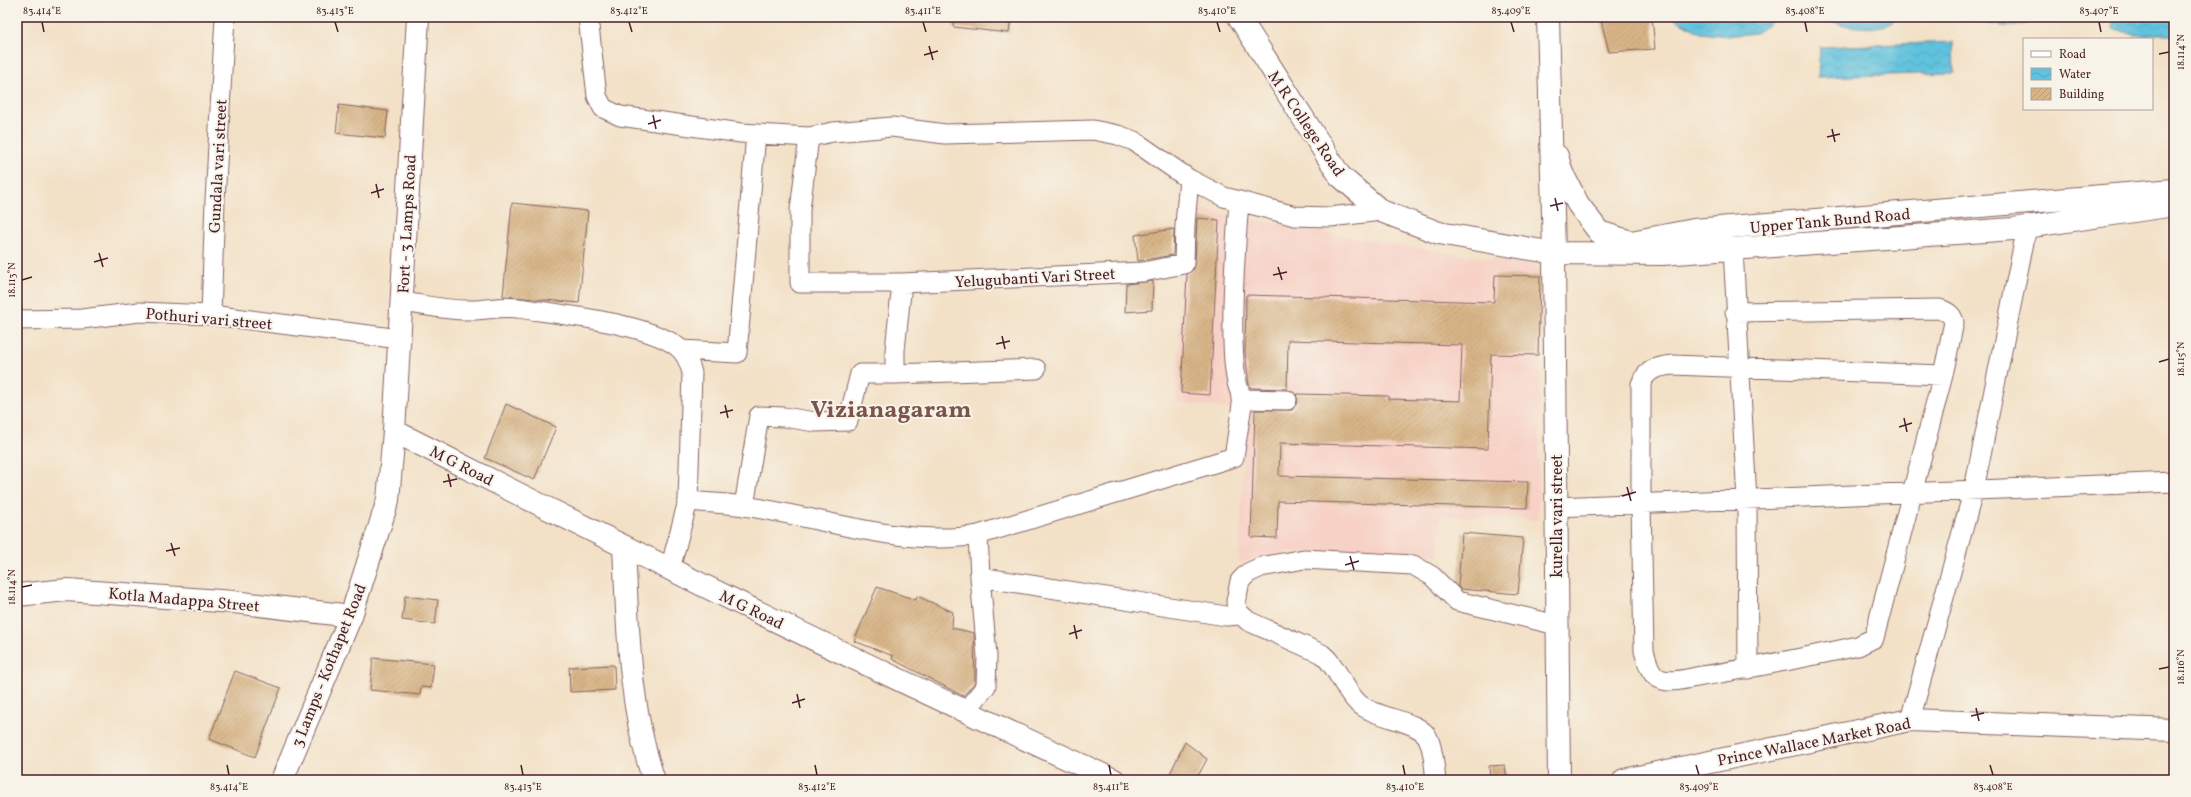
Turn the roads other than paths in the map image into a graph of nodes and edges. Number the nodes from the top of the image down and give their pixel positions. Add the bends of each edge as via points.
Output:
1 (225, 17) edge
2 (418, 17) edge
3 (588, 17) edge
4 (1239, 17) edge
5 (1548, 17) edge
6 (756, 134) junction
7 (1550, 134) junction
8 (809, 136) junction
9 (1189, 179) junction
10 (2174, 190) edge
11 (1239, 202) junction
12 (2174, 205) edge
13 (1381, 211) junction
14 (2028, 227) junction
15 (1733, 249) junction
16 (1554, 253) junction
17 (902, 284) junction
18 (402, 302) junction
19 (1735, 312) junction
20 (211, 315) junction
21 (17, 320) edge
22 (400, 339) junction
23 (681, 350) junction
24 (1738, 367) junction
25 (1036, 369) dead end
26 (895, 374) junction
27 (1943, 375) junction
28 (1240, 392) junction
29 (1287, 400) dead end
30 (394, 431) junction
31 (2174, 482) edge
32 (1974, 489) junction
33 (1913, 491) junction
34 (1747, 500) junction
35 (688, 501) junction
36 (1641, 503) junction
37 (744, 506) junction
38 (1556, 507) junction
39 (978, 534) junction
40 (624, 547) junction
41 (670, 569) junction
42 (980, 577) junction
43 (17, 596) edge
44 (1240, 615) junction
45 (351, 616) junction
46 (1557, 625) junction
47 (1748, 668) junction
48 (965, 712) junction
49 (1910, 720) junction
50 (2174, 730) edge
51 (282, 780) edge
52 (654, 780) edge
53 (1114, 780) edge
54 (1436, 780) edge
55 (1558, 780) edge
56 (1624, 780) edge

1 - 20 street, Gundala vari street
2 - 18 street, Fort - 3 Lamps Road
3 - 6 street via 597,96 608,112 620,116
4 - 13 street, M R College Road via 1340,176
5 - 7 street, kurella vari street
6 - 8 street
6 - 23 street via 737,353
7 - 10 street, Upper Tank Bund Road via 1562,173 1582,210 1600,232 1631,242 1694,230
7 - 16 street, kurella vari street
8 - 9 street via 892,127 945,134 1093,130 1134,141
8 - 17 street, Yelugubanti Vari Street via 800,210 800,283
9 - 11 street via 1224,198
9 - 17 street, Yelugubanti Vari Street via 1184,224 1184,264 1143,272
11 - 13 street via 1294,216 1330,217
11 - 28 street via 1232,318 1236,378
12 - 14 street, Upper Tank Bund Road
13 - 16 street, M R College Road via 1440,233
14 - 15 street, Upper Tank Bund Road
14 - 32 street
15 - 16 street, Upper Tank Bund Road via 1662,254
15 - 19 street
16 - 38 street, kurella vari street
17 - 26 street
18 - 22 street, Fort - 3 Lamps Road
18 - 23 street via 457,310 502,306 632,326
19 - 24 street
19 - 27 street via 1939,309 1947,311 1954,322
20 - 21 street, Pothuri vari street via 139,312 82,319
20 - 22 street, Pothuri vari street
22 - 30 street, Fort - 3 Lamps Road
23 - 35 street via 689,360 692,373
24 - 27 street
24 - 34 street
24 - 36 street via 1673,365 1652,369 1644,375 1641,384
25 - 26 street
26 - 37 street via 860,374 848,421 815,422 759,416
27 - 33 street
28 - 29 street via 1245,399
28 - 39 street via 1242,405 1234,457
30 - 40 street, M G Road
30 - 45 street, 3 Lamps - Kothapet Road via 388,500
31 - 32 street
32 - 33 street
32 - 49 street
33 - 34 street
33 - 47 street via 1874,638 1858,646
34 - 36 street
34 - 47 street
35 - 37 street
35 - 41 street
36 - 38 street
36 - 47 street via 1644,651 1655,676 1662,680 1676,680
37 - 39 street via 839,525 936,539
38 - 46 street, kurella vari street
39 - 42 street
40 - 41 street, M G Road
40 - 52 street via 632,686 647,760
41 - 48 street, M G Road
42 - 44 street via 1219,615
42 - 48 street via 987,656 986,686
43 - 45 street, Kotla Madappa Street via 67,590 234,602
44 - 46 street via 1237,611 1240,581 1248,573 1286,561 1312,559 1413,565 1432,576 1458,601
44 - 54 street via 1322,654 1330,660 1354,700 1374,714 1415,725 1423,731 1431,749
45 - 51 street, 3 Lamps - Kothapet Road
46 - 55 street, kurella vari street
48 - 53 street, M G Road
49 - 50 street, Prince Wallace Market Road
49 - 56 street, Prince Wallace Market Road

